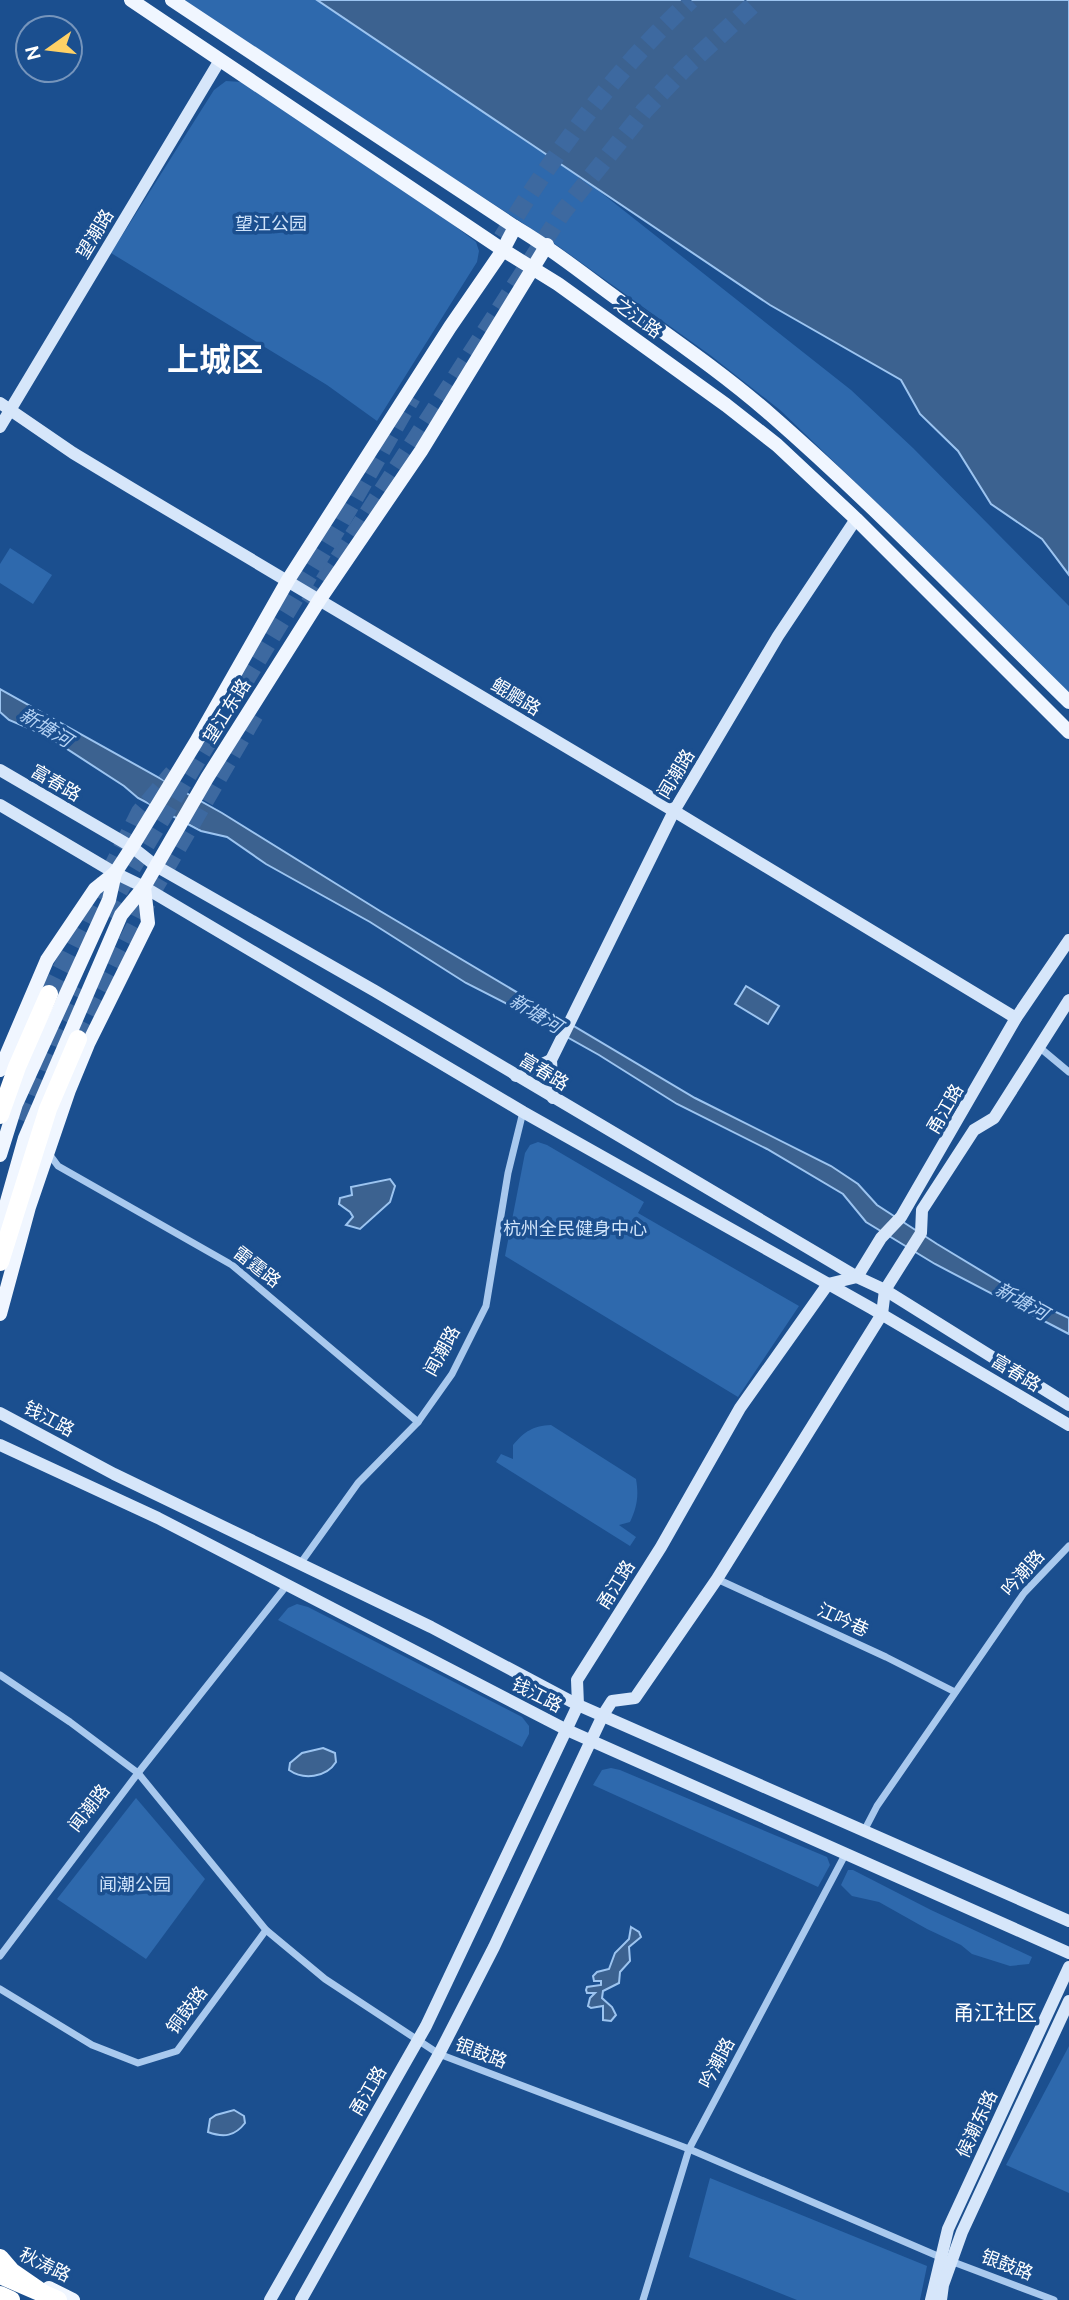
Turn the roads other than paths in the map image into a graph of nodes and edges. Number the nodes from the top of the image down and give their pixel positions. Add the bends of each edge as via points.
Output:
1 (131, 0) edge
2 (172, 0) edge
3 (220, 60) junction
4 (515, 227) junction
5 (547, 245) junction
6 (503, 250) junction
7 (534, 268) junction
8 (5, 406) edge
9 (0, 427) edge
10 (856, 519) junction
11 (288, 580) junction
12 (320, 599) junction
13 (1069, 702) edge
14 (1069, 732) edge
15 (0, 771) edge
16 (0, 805) edge
17 (674, 811) junction
18 (132, 847) junction
19 (156, 866) junction
20 (114, 873) junction
21 (144, 887) junction
22 (1069, 940) edge
23 (49, 994) tunnel mouth
24 (1069, 1000) edge
25 (1016, 1018) junction
26 (78, 1039) tunnel mouth
27 (1039, 1047) junction
28 (551, 1060) junction
29 (0, 1070) edge
30 (1069, 1072) edge
31 (516, 1076) junction
32 (553, 1098) junction
33 (523, 1112) junction
34 (0, 1115) edge
35 (47, 1151) junction
36 (0, 1155) edge
37 (58, 1166) junction
38 (40, 1172) junction
39 (0, 1226) edge
40 (0, 1262) edge
41 (858, 1277) junction
42 (828, 1284) junction
43 (885, 1290) junction
44 (0, 1314) edge
45 (882, 1314) junction
46 (1069, 1405) edge
47 (0, 1413) edge
48 (418, 1422) junction
49 (1069, 1425) edge
50 (0, 1445) edge
51 (1069, 1546) edge
52 (300, 1564) junction
53 (717, 1579) junction
54 (287, 1586) junction
55 (0, 1675) edge
56 (955, 1692) junction
57 (578, 1705) junction
58 (603, 1715) junction
59 (567, 1730) junction
60 (592, 1740) junction
61 (138, 1773) junction
62 (863, 1832) junction
63 (846, 1852) junction
64 (1069, 1921) edge
65 (266, 1930) junction
66 (1069, 1953) edge
67 (0, 1956) edge
68 (1069, 1967) edge
69 (0, 1989) edge
70 (1069, 2001) edge
71 (418, 2041) junction
72 (439, 2054) junction
73 (688, 2149) junction
74 (0, 2258) edge
75 (946, 2259) junction
76 (0, 2264) edge
77 (0, 2275) edge
78 (41, 2291) junction
79 (0, 2295) edge
80 (11, 2300) edge
81 (58, 2300) edge
82 (73, 2300) edge
83 (270, 2300) edge
84 (301, 2300) edge
85 (643, 2300) edge
86 (931, 2300) edge
87 (941, 2300) edge
88 (1054, 2300) edge

1 - 3 main road, 之江路
2 - 4 main road, 之江路
3 - 6 main road, 之江路
3 - 8 main road, 望潮路
4 - 5 main road, 之江路
4 - 6 main road, 望江东路
5 - 7 main road, 望江东路
5 - 13 main road, 之江路 via 769,413
6 - 7 main road, 之江路
6 - 11 main road, 望江东路
7 - 10 main road, 之江路 via 736,413
7 - 12 main road, 望江东路 via 421,451
8 - 9 main road, 望潮路
8 - 11 main road, 鲲鹏路 via 85,460
10 - 14 main road, 之江路
10 - 17 main road, 闻潮路 via 778,636
11 - 12 main road, 鲲鹏路
11 - 18 main road, 望江东路
12 - 17 main road, 鲲鹏路
12 - 19 main road, 望江东路
15 - 18 main road, 富春路
16 - 20 main road, 富春路
17 - 25 main road, 鲲鹏路
17 - 28 main road, 闻潮路
18 - 19 main road, 富春路
18 - 20 main road, 望江东路
19 - 21 main road, 望江东路
19 - 31 main road, 富春路
20 - 21 main road, 富春路
20 - 29 main road via 95,889 47,960
20 - 36 main road via 109,900 16,1104
21 - 33 main road, 富春路
21 - 35 main road via 148,923 88,1044
21 - 39 main road, 望江东路 via 121,915 30,1125
22 - 25 main road, 甬江路
23 - 34 highway
24 - 27 main road, 甬江路
25 - 41 main road, 甬江路 via 901,1217 881,1238
26 - 40 highway via 40,1132
27 - 30 street
27 - 43 main road, 甬江路 via 994,1118 974,1130 922,1210 921,1233
28 - 31 main road
28 - 32 main road, 闻潮路
31 - 32 main road, 富春路
32 - 41 main road, 富春路
33 - 42 main road, 富春路
33 - 48 street, 闻潮路 via 486,1306 452,1374
35 - 37 street, 雷霆路
35 - 38 main road
37 - 38 street
37 - 48 street, 雷霆路 via 232,1265
38 - 44 main road
41 - 42 main road
41 - 43 main road, 富春路
42 - 45 main road, 富春路
42 - 57 main road, 甬江路 via 740,1408 577,1681
43 - 45 main road, 甬江路
43 - 46 main road, 富春路
45 - 49 main road, 富春路
45 - 53 main road, 甬江路
47 - 52 main road, 钱江路
48 - 52 street, 闻潮路 via 358,1483
50 - 54 main road, 钱江路 via 158,1518
51 - 56 street, 吟潮路 via 1024,1593
52 - 57 main road, 钱江路
53 - 56 street, 江吟巷
53 - 58 main road, 甬江路 via 635,1698 612,1700
54 - 59 main road, 钱江路
54 - 61 street, 闻潮路
55 - 61 street, 银鼓路
56 - 62 street, 吟潮路
57 - 58 main road, 钱江路
57 - 59 main road, 甬江路
58 - 60 main road
58 - 62 main road, 钱江路
59 - 60 main road, 钱江路
59 - 71 main road, 甬江路
60 - 63 main road, 钱江路
60 - 72 main road
61 - 65 street, 银鼓路
61 - 67 street, 闻潮路
62 - 64 main road, 钱江路
63 - 66 main road, 钱江路
63 - 73 street, 吟潮路
65 - 69 street, 铜鼓路 via 177,2050 138,2063 92,2045
65 - 71 street, 银鼓路 via 326,1979
68 - 75 main road, 候潮东路 via 948,2229
70 - 75 main road, 候潮东路
71 - 72 street, 银鼓路
71 - 83 main road, 甬江路
72 - 73 street, 银鼓路
72 - 84 main road
73 - 75 street, 银鼓路
73 - 85 street, 吟潮路
74 - 78 highway, bridge
75 - 86 main road, 候潮东路
75 - 87 main road, 候潮东路
75 - 88 street, 银鼓路
76 - 82 main road, 秋涛路
77 - 78 highway, bridge
78 - 81 highway
79 - 80 highway

